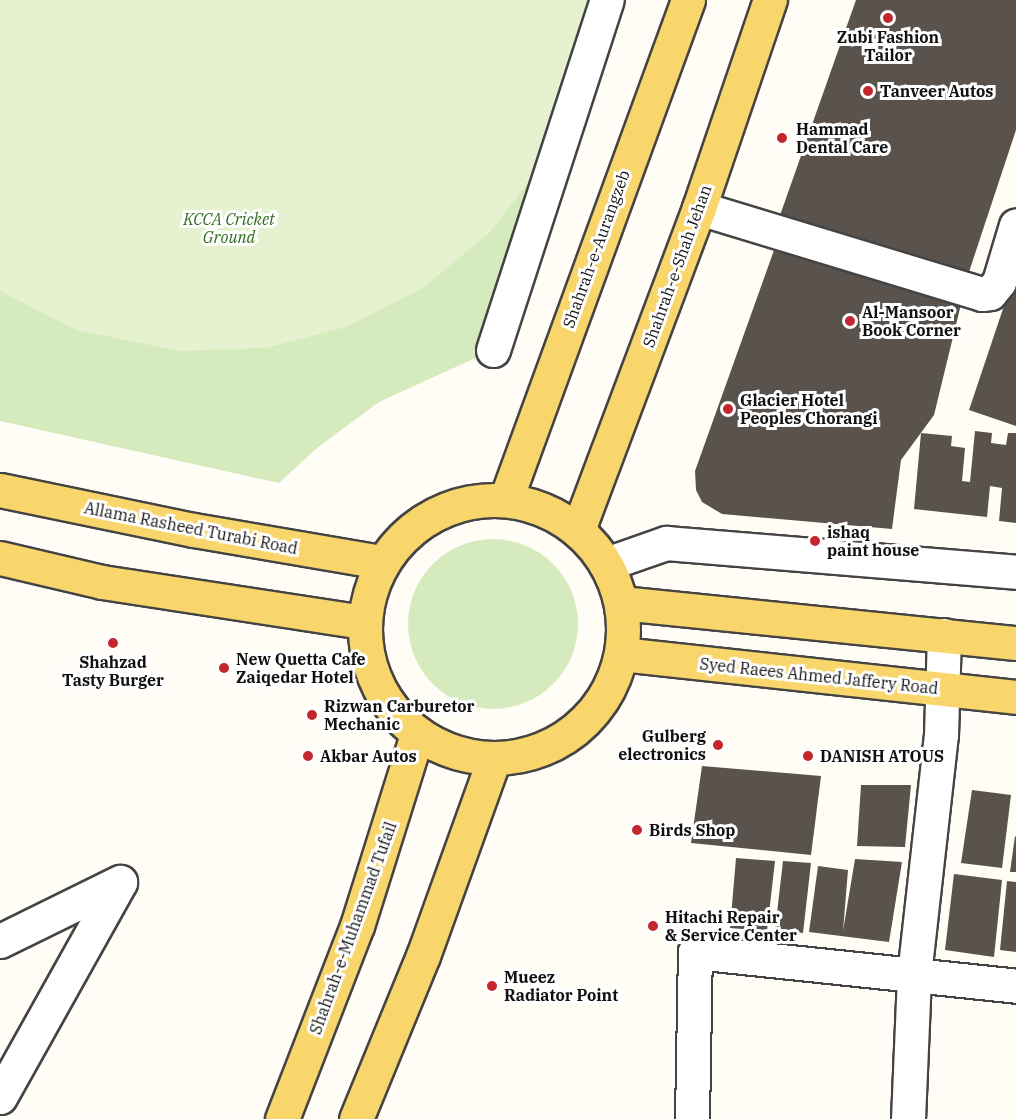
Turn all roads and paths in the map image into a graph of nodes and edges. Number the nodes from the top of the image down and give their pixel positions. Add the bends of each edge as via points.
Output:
1 (607, 0) edge
2 (688, 0) edge
3 (770, 0) edge
4 (699, 208) junction
5 (1016, 225) edge
6 (493, 350) dead end
7 (0, 490) edge
8 (506, 499) junction
9 (578, 530) junction
10 (0, 558) edge
11 (382, 562) junction
12 (606, 564) junction
13 (1016, 572) edge
14 (621, 603) junction
15 (364, 622) junction
16 (944, 635) junction
17 (1016, 643) edge
18 (621, 654) junction
19 (943, 690) junction
20 (1016, 697) edge
21 (417, 734) junction
22 (494, 759) junction
23 (0, 941) edge
24 (914, 975) junction
25 (1016, 986) edge
26 (0, 1097) edge
27 (282, 1119) edge
28 (356, 1119) edge
29 (692, 1119) edge
30 (908, 1119) edge

1 - 6 street
2 - 8 main road, Shahrah-e-Aurangzeb
3 - 4 main road, Shahrah-e-Shah Jehan
4 - 5 street via 982,294 990,293 999,282
4 - 9 main road, Shahrah-e-Shah Jehan
7 - 11 main road, Allama Rasheed Turabi Road via 194,530
8 - 9 main road via 557,515
8 - 11 main road via 448,507 407,533
9 - 12 main road
10 - 15 main road via 102,582
11 - 15 main road via 370,591
12 - 13 street via 666,543
12 - 14 main road
14 - 16 main road via 797,624
14 - 18 main road
15 - 21 main road via 369,665 388,704
16 - 17 main road
16 - 19 street
18 - 19 main road, Syed Raees Ahmed Jaffery Road
18 - 22 main road via 610,688 590,718 529,755
19 - 20 main road, Syed Raees Ahmed Jaffery Road
19 - 24 street
21 - 22 main road via 466,757
21 - 27 main road, Shahrah-e-Muhammad Tufail via 357,926
22 - 28 main road via 423,956
23 - 26 street via 120,882
24 - 25 street
24 - 29 street via 695,952
24 - 30 street

